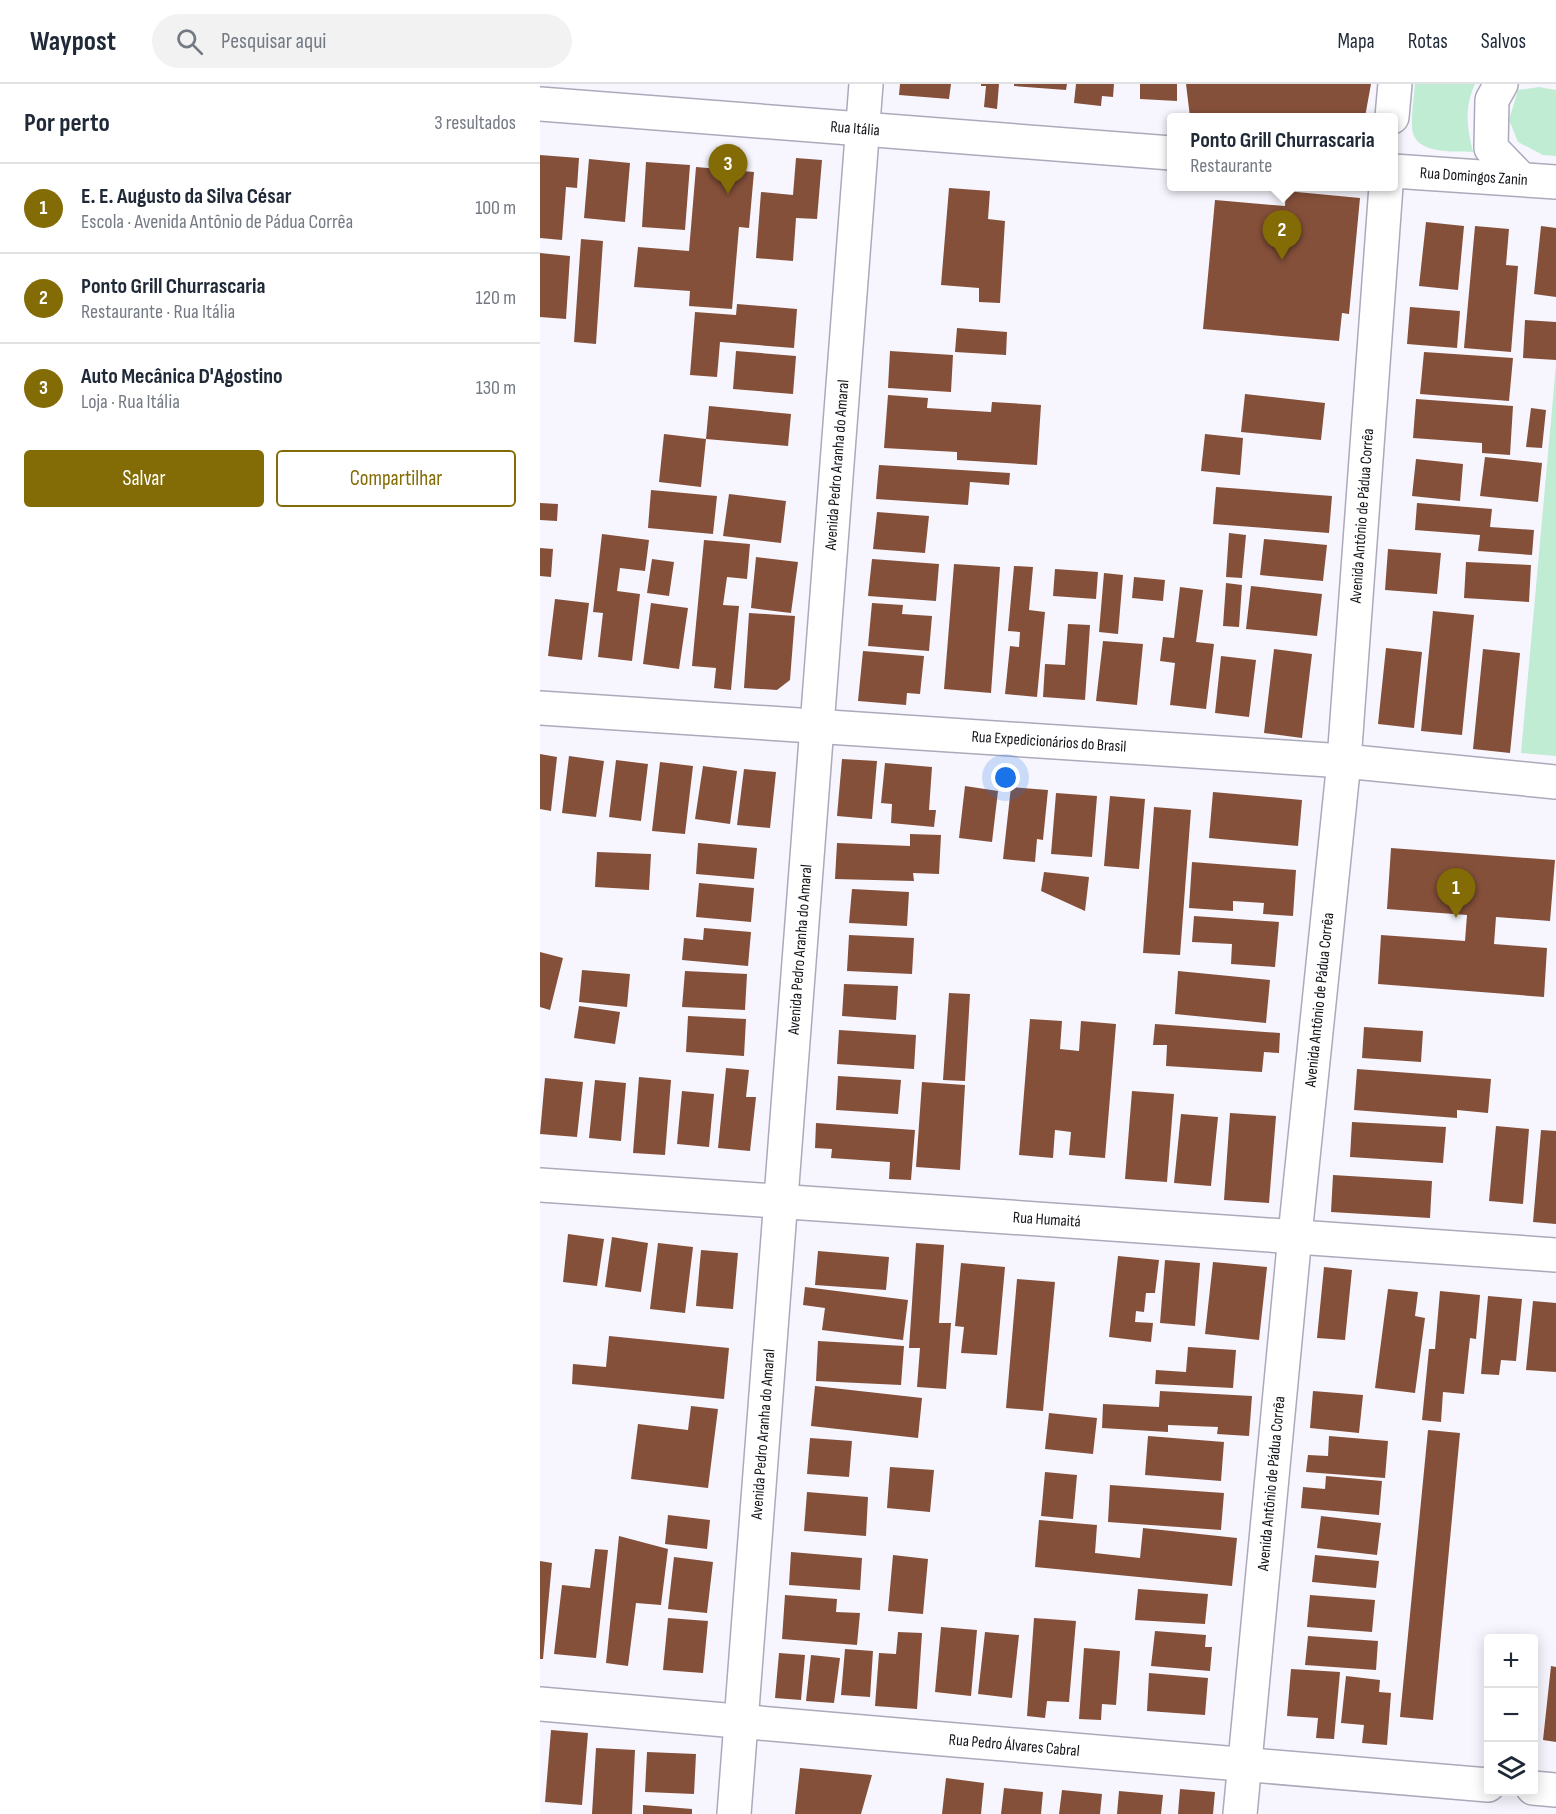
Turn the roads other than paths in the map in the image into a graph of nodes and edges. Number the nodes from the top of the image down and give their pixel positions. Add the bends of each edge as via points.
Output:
1 (866, 84) edge
2 (1395, 84) edge
3 (1501, 84) edge
4 (540, 104) edge
5 (1392, 113) edge
6 (862, 128) junction
7 (1167, 153) edge
8 (1398, 171) edge
9 (1521, 179) junction
10 (1556, 182) edge
11 (1386, 191) edge
12 (540, 708) edge
13 (816, 726) junction
14 (1344, 761) junction
15 (1556, 782) edge
16 (540, 1185) edge
17 (782, 1203) junction
18 (1295, 1235) junction
19 (1556, 1256) edge
20 (540, 1704) edge
21 (741, 1721) junction
22 (1244, 1766) junction
23 (1484, 1785) edge
24 (1538, 1788) edge
25 (1556, 1790) edge
26 (734, 1814) edge
27 (1240, 1814) edge

1 - 6 street, Avenida Pedro Aranha do Amaral
2 - 5 street
3 - 9 street via 1492,100 1491,148
4 - 6 street, Rua Itália
6 - 7 street, Rua Itália
6 - 13 street, Avenida Pedro Aranha do Amaral
8 - 9 street, Rua Domingos Zanin
9 - 10 street, Rua Domingos Zanin
11 - 14 street, Avenida Antônio de Pádua Corrêa
12 - 13 street, Rua Expedicionários do Brasil
13 - 14 street, Rua Expedicionários do Brasil
13 - 17 street, Avenida Pedro Aranha do Amaral
14 - 15 street, Rua Expedicionários do Brasil
14 - 18 street, Avenida Antônio de Pádua Corrêa
16 - 17 street, Rua Humaitá
17 - 18 street, Rua Humaitá
17 - 21 street, Avenida Pedro Aranha do Amaral
18 - 19 street, Rua Humaitá
18 - 22 street, Avenida Antônio de Pádua Corrêa
20 - 21 street, Rua Pedro Álvares Cabral
21 - 22 street, Rua Pedro Álvares Cabral
21 - 26 street, Avenida Pedro Aranha do Amaral
22 - 23 street, Rua Pedro Álvares Cabral
22 - 27 street, Avenida Antônio de Pádua Corrêa
24 - 25 street

